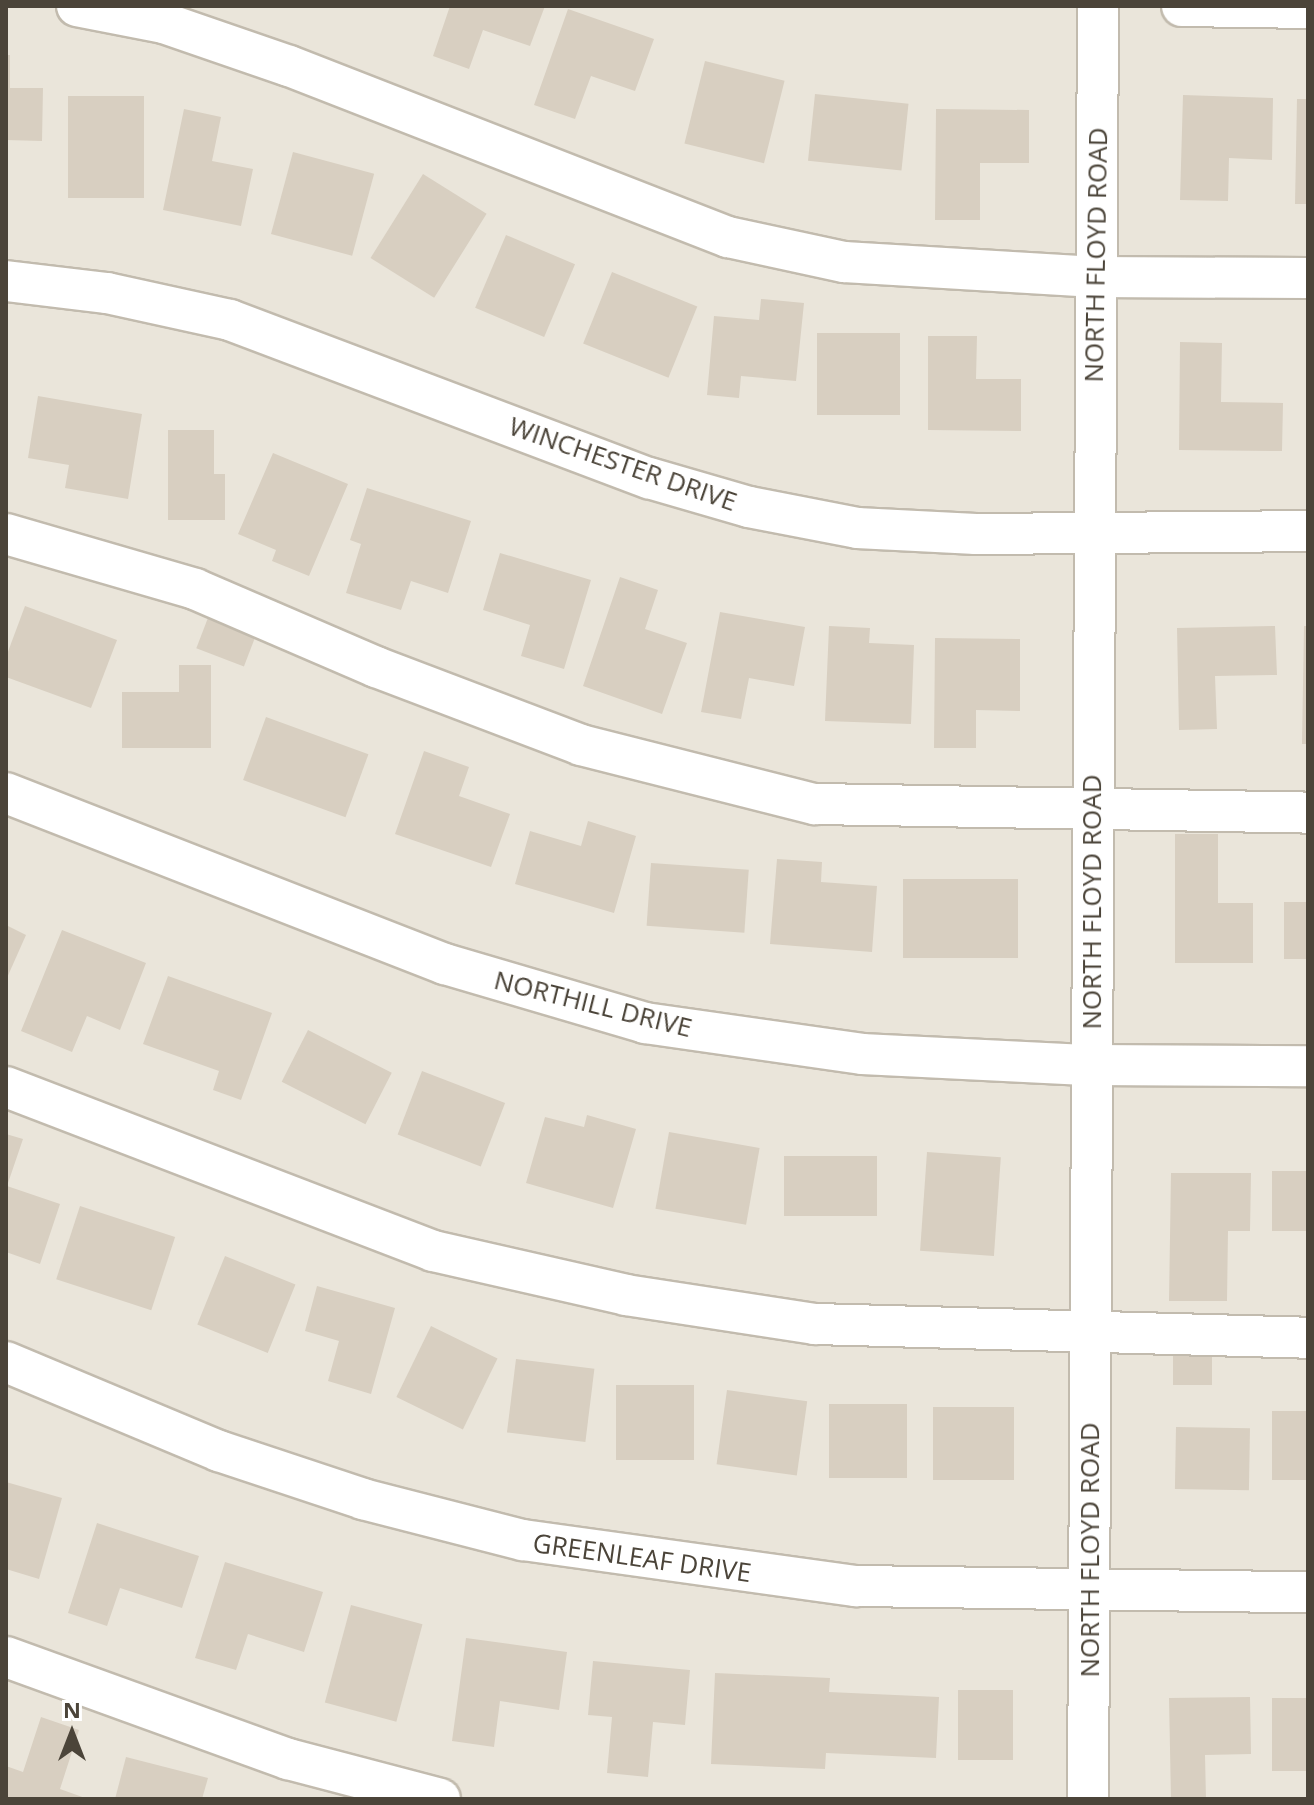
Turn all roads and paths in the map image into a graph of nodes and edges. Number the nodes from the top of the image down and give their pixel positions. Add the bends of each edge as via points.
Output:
1 (77, 6) edge
2 (1098, 6) edge
3 (1182, 6) edge
4 (1308, 8) edge
5 (1096, 277) junction
6 (1308, 278) edge
7 (6, 281) edge
8 (1093, 530) junction
9 (1308, 531) edge
10 (6, 534) edge
11 (6, 793) edge
12 (1092, 811) junction
13 (1308, 813) edge
14 (1091, 1065) junction
15 (1308, 1066) edge
16 (6, 1087) edge
17 (1090, 1335) junction
18 (1308, 1338) edge
19 (6, 1362) edge
20 (1090, 1590) junction
21 (1308, 1592) edge
22 (6, 1657) edge
23 (440, 1799) edge
24 (1088, 1799) edge

1 - 5 street via 164,23 289,66 728,237 844,262
2 - 5 street, NORTH FLOYD ROAD
3 - 4 street
5 - 6 street
5 - 8 street, NORTH FLOYD ROAD
7 - 8 street, WINCHESTER DRIVE via 107,293 230,320 649,478 749,507 857,528 976,534
8 - 9 street, WINCHESTER DRIVE
8 - 12 street, NORTH FLOYD ROAD
10 - 12 street via 195,589 376,667 581,745 815,804
11 - 14 street, NORTHILL DRIVE via 445,964 645,1023 862,1054
12 - 13 street
12 - 14 street, NORTH FLOYD ROAD
14 - 15 street, NORTHILL DRIVE
14 - 17 street, NORTH FLOYD ROAD
16 - 17 street via 433,1251 597,1288 815,1324
17 - 18 street
17 - 20 street, NORTH FLOYD ROAD
19 - 20 street, GREENLEAF DRIVE via 219,1451 363,1499 523,1540 856,1586
20 - 21 street, GREENLEAF DRIVE
20 - 24 street, NORTH FLOYD ROAD
22 - 23 street via 288,1759

